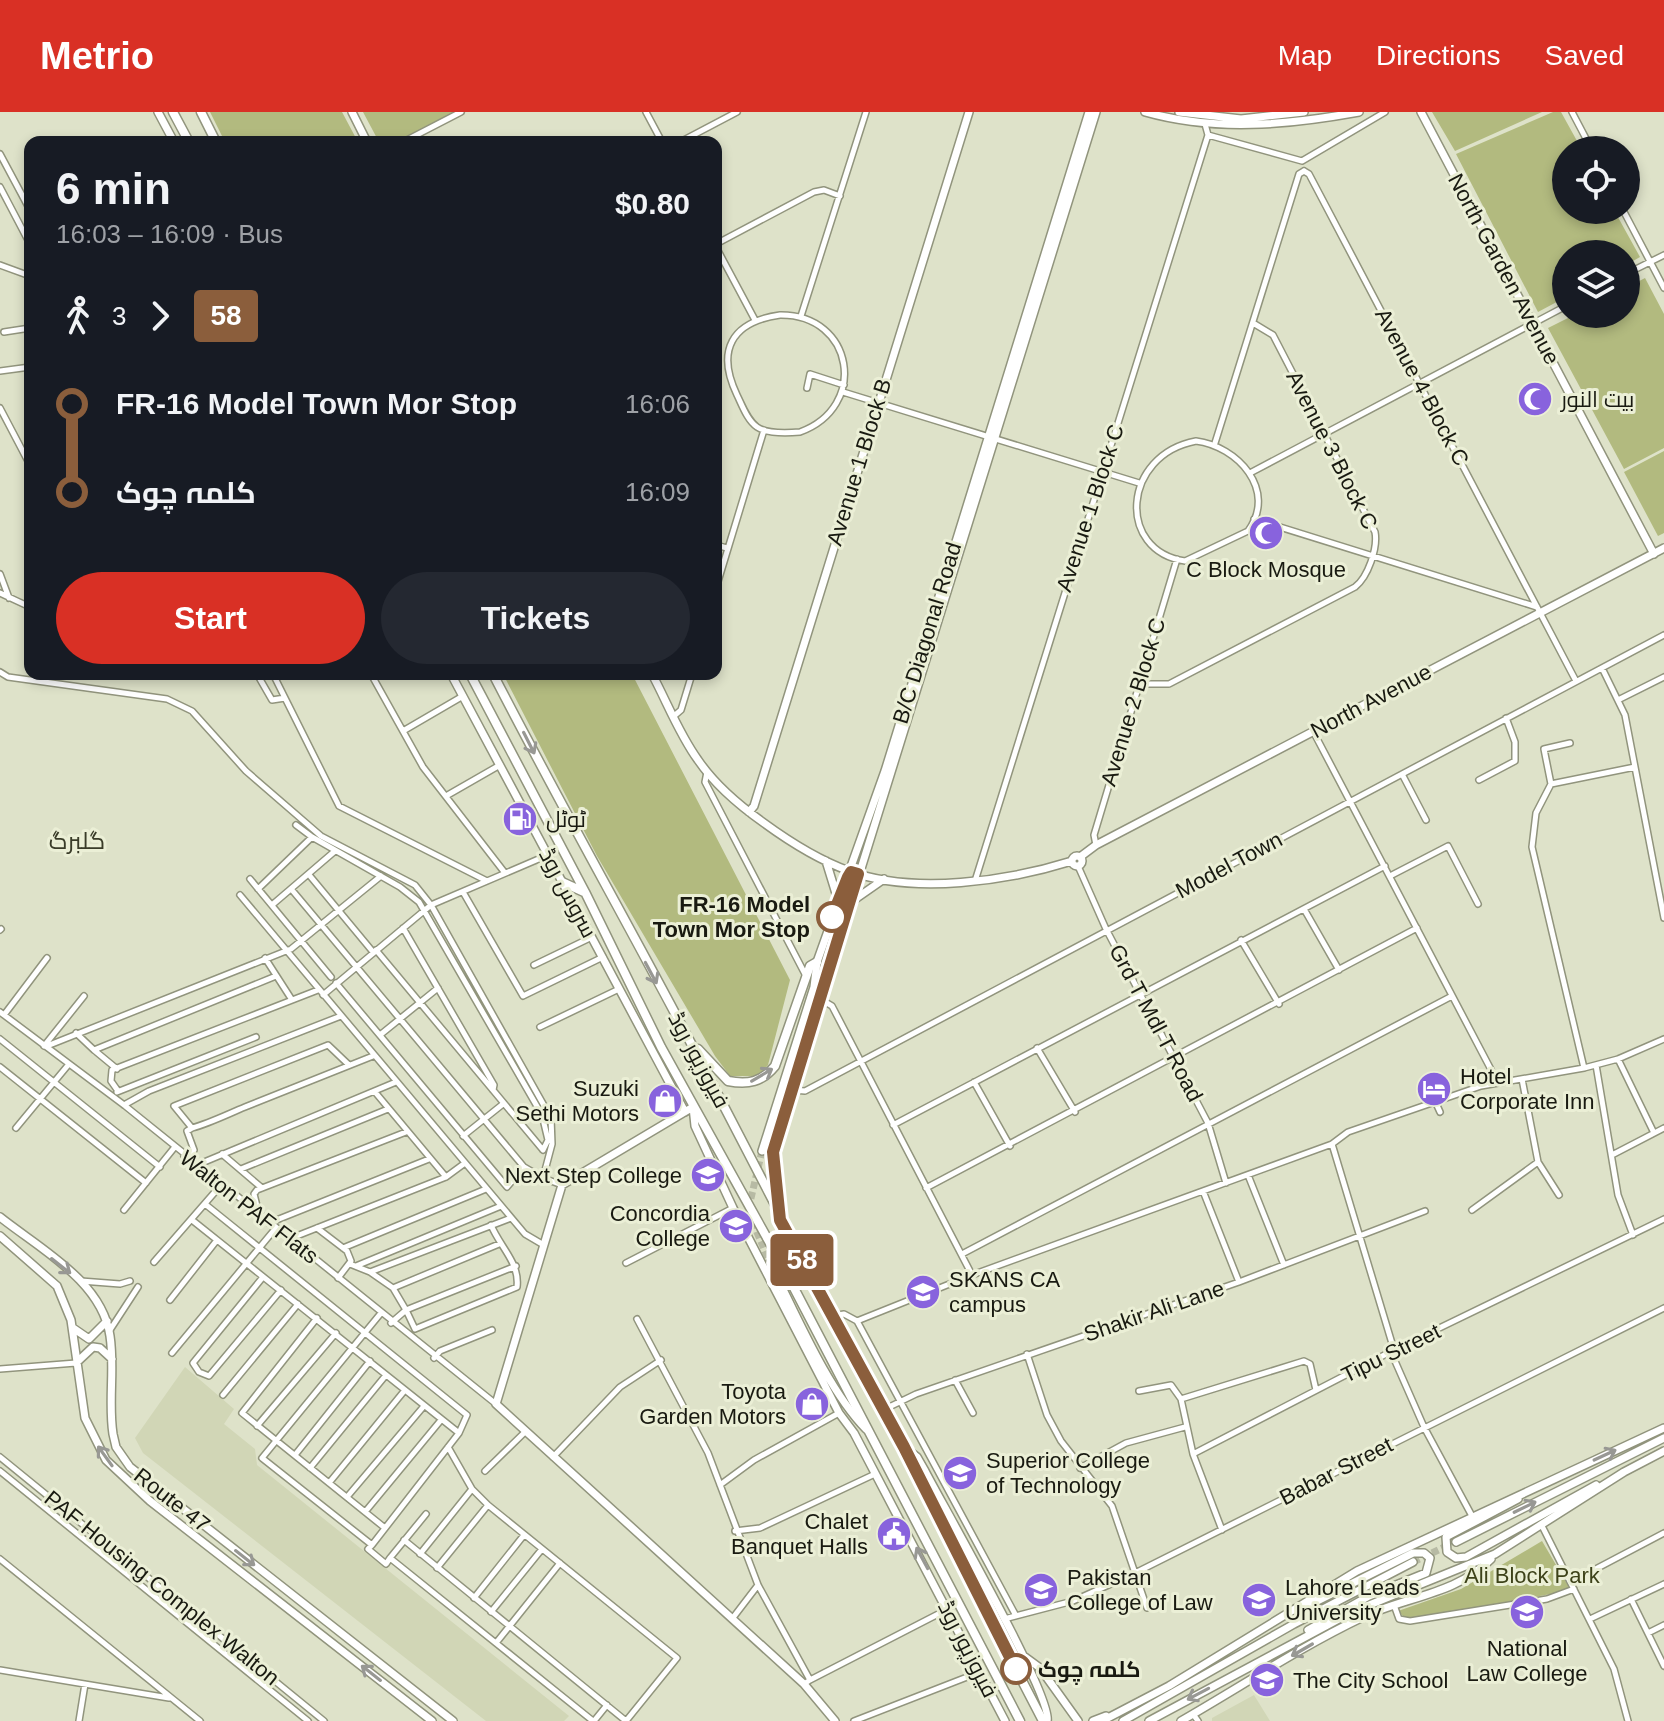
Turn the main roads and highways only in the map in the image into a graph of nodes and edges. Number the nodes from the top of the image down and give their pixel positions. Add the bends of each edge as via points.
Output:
1 (173, 112) edge
2 (201, 112) edge
3 (186, 136) edge
4 (213, 136) edge
5 (473, 680) edge
6 (496, 680) edge
7 (562, 882) road end
8 (585, 892) junction
9 (817, 962) road end
10 (682, 1029) junction
11 (1020, 1721) edge
12 (1045, 1721) edge

1 - 3 main road
2 - 4 main road
5 - 8 main road, فیروزپور روڈ
6 -> 10 main road, فیروزپور روڈ
7 - 8 main road
8 - 11 main road, فیروزپور روڈ via 689,1110 782,1265
10 -> 9 main road via 728,1081 757,1081 775,1066 810,966
10 - 12 main road, فیروزپور روڈ

